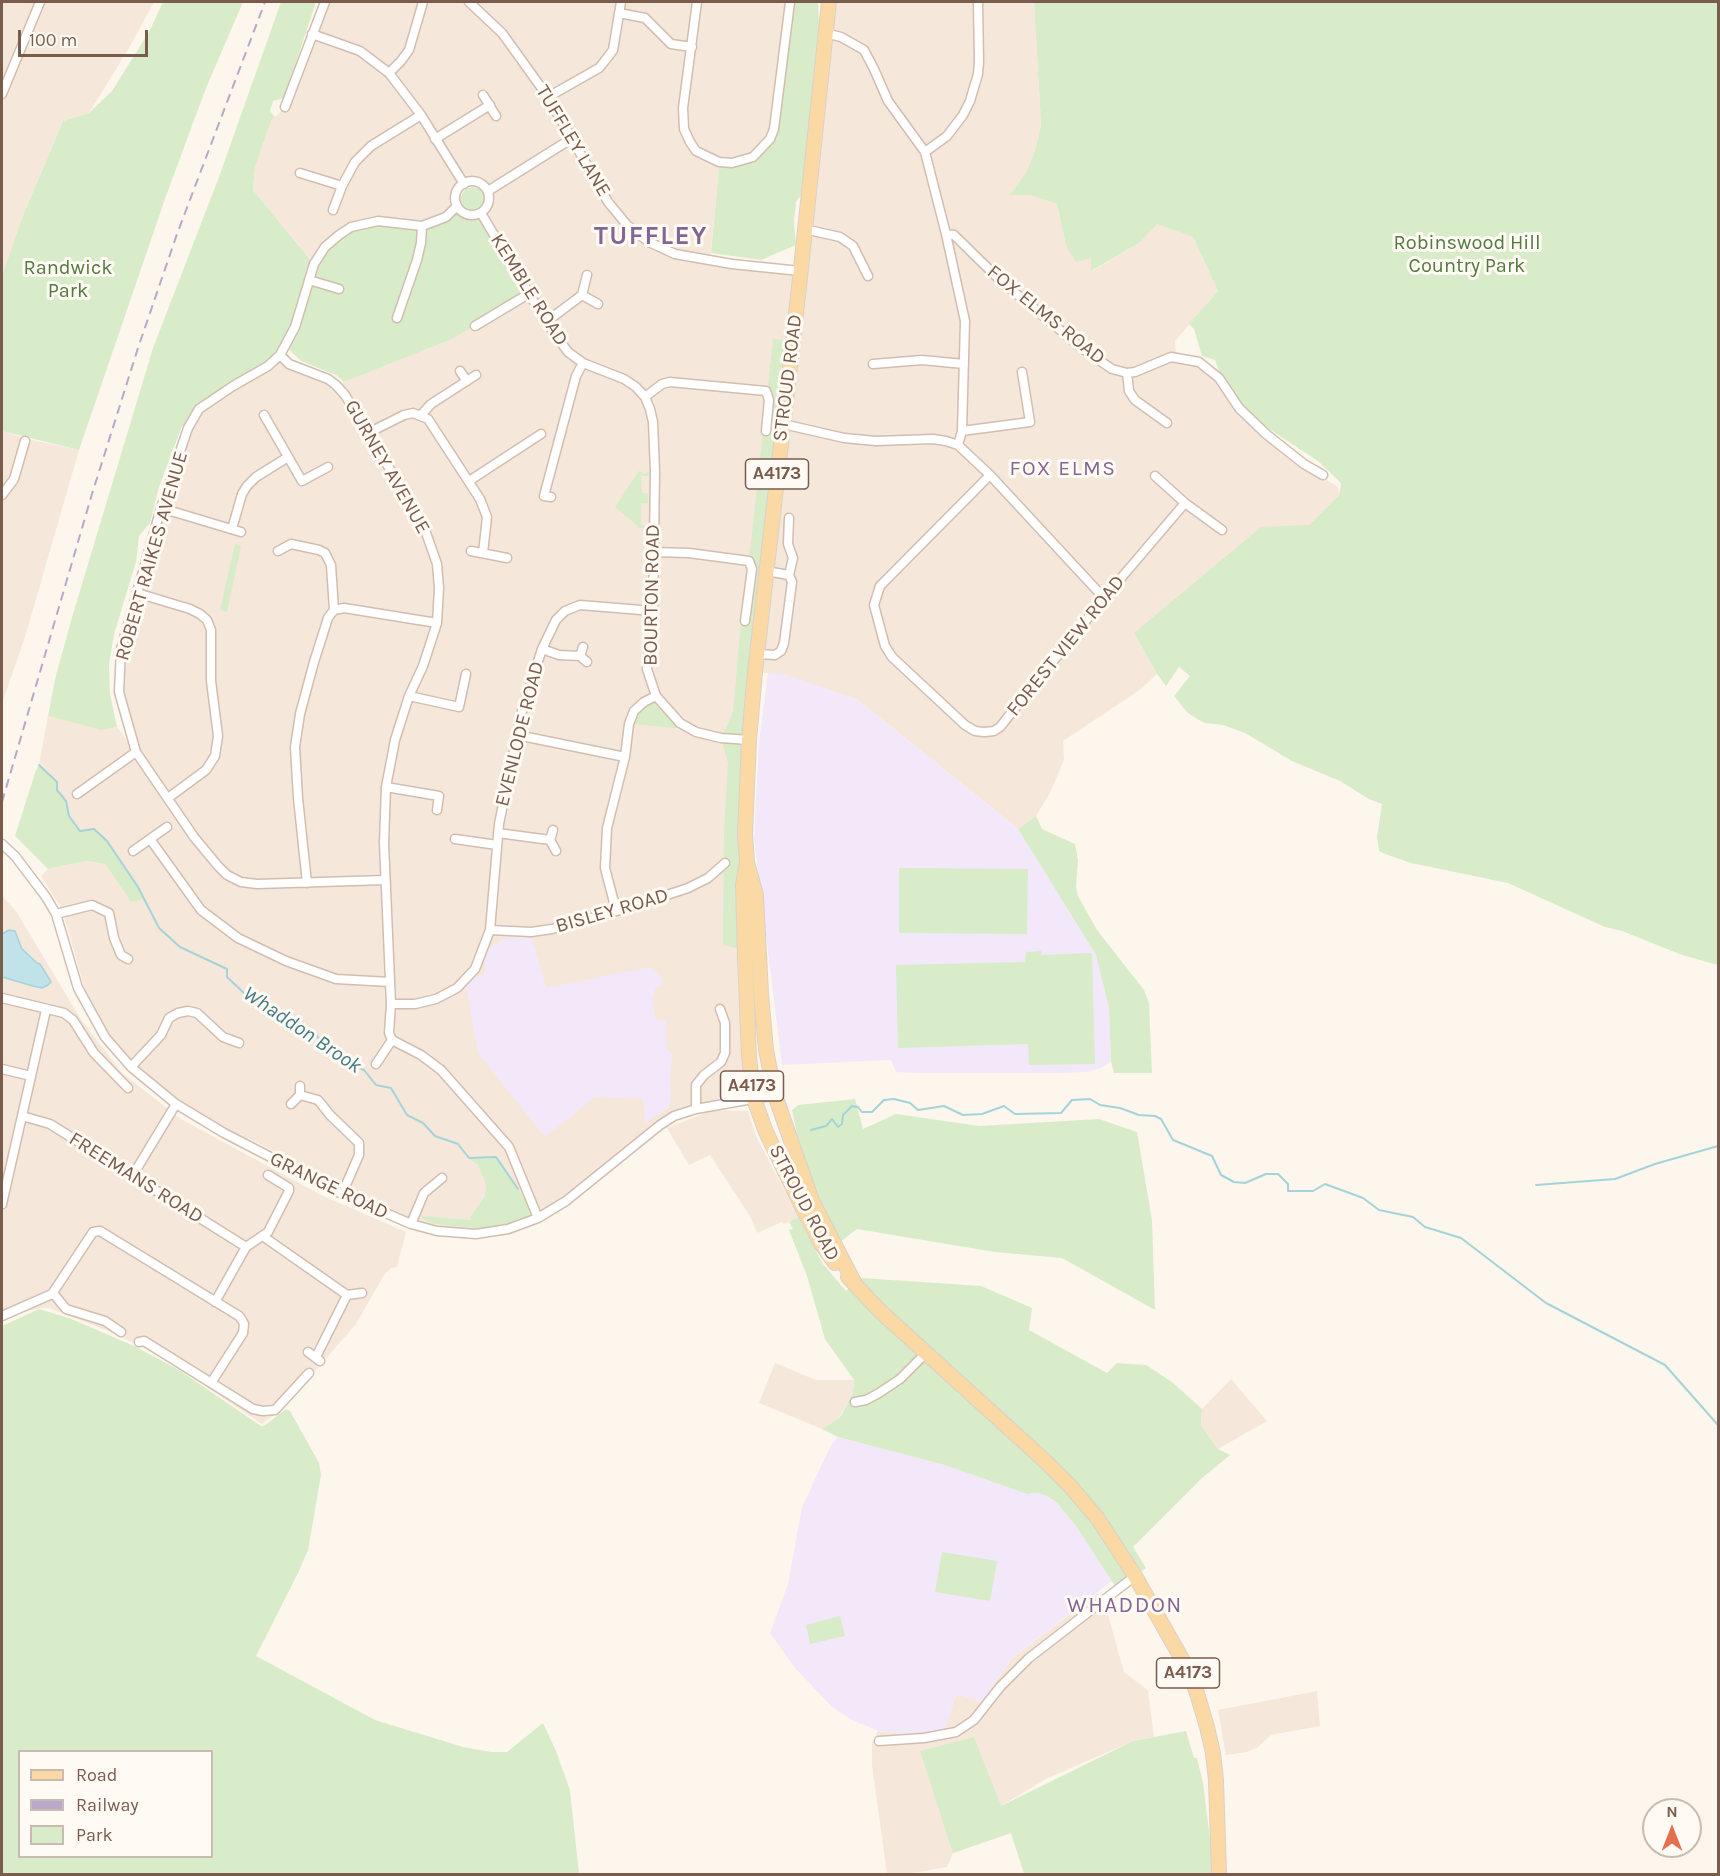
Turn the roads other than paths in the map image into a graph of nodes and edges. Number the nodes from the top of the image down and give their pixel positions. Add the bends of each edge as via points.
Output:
1 (40, 2) edge
2 (325, 2) edge
3 (423, 2) edge
4 (469, 2) edge
5 (621, 2) edge
6 (697, 2) edge
7 (790, 2) edge
8 (829, 2) edge
9 (978, 2) edge
10 (619, 13) junction
11 (825, 33) junction
12 (312, 34) junction
13 (692, 47) junction
14 (388, 73) junction
15 (2, 93) edge
16 (483, 95) dead end
17 (548, 97) junction
18 (490, 105) junction
19 (285, 107) dead end
20 (421, 115) junction
21 (496, 116) dead end
22 (435, 139) junction
23 (571, 139) junction
24 (925, 152) junction
25 (300, 173) dead end
26 (464, 184) junction
27 (342, 186) junction
28 (488, 191) junction
29 (457, 206) junction
30 (333, 210) dead end
31 (481, 213) junction
32 (422, 226) junction
33 (804, 229) junction
34 (946, 234) junction
35 (801, 271) junction
36 (869, 272) dead end
37 (587, 275) dead end
38 (309, 280) junction
39 (339, 289) dead end
40 (530, 293) junction
41 (582, 295) junction
42 (598, 304) dead end
43 (397, 318) dead end
44 (546, 322) junction
45 (475, 326) dead end
46 (280, 355) junction
47 (583, 363) junction
48 (873, 364) dead end
49 (964, 364) junction
50 (460, 371) dead end
51 (1022, 372) dead end
52 (1127, 373) junction
53 (476, 375) dead end
54 (466, 381) junction
55 (645, 397) junction
56 (264, 415) dead end
57 (421, 415) junction
58 (1167, 423) dead end
59 (783, 424) junction
60 (766, 431) dead end
61 (962, 431) junction
62 (368, 433) junction
63 (541, 434) dead end
64 (22, 445) dead end
65 (958, 445) junction
66 (288, 457) junction
67 (328, 468) dead end
68 (990, 475) junction
69 (1323, 475) dead end
70 (1155, 476) dead end
71 (468, 480) junction
72 (2, 495) edge
73 (551, 497) dead end
74 (1185, 503) junction
75 (161, 508) junction
76 (789, 518) dead end
77 (1222, 530) dead end
78 (278, 551) dead end
79 (471, 551) dead end
80 (653, 552) junction
81 (483, 554) junction
82 (507, 558) dead end
83 (766, 571) junction
84 (789, 575) junction
85 (137, 593) junction
86 (1104, 598) junction
87 (334, 610) junction
88 (653, 611) junction
89 (745, 621) dead end
90 (437, 623) junction
91 (542, 649) junction
92 (758, 654) junction
93 (583, 655) dead end
94 (466, 674) dead end
95 (409, 696) junction
96 (656, 696) junction
97 (517, 735) junction
98 (749, 740) junction
99 (136, 752) junction
100 (624, 757) junction
101 (386, 787) junction
102 (77, 794) dead end
103 (168, 798) junction
104 (437, 810) dead end
105 (167, 827) dead end
106 (553, 830) dead end
107 (498, 833) junction
108 (150, 839) junction
109 (455, 839) dead end
110 (550, 840) junction
111 (2, 844) edge
112 (496, 845) junction
113 (133, 851) dead end
114 (556, 851) dead end
115 (747, 862) junction
116 (725, 863) dead end
117 (385, 880) junction
118 (307, 883) junction
119 (616, 910) junction
120 (56, 914) junction
121 (490, 930) junction
122 (122, 958) dead end
123 (390, 981) junction
124 (2, 998) edge
125 (391, 1004) junction
126 (46, 1010) junction
127 (720, 1010) dead end
128 (392, 1040) junction
129 (239, 1044) dead end
130 (376, 1064) dead end
131 (131, 1067) junction
132 (2, 1069) edge
133 (31, 1076) junction
134 (128, 1088) dead end
135 (775, 1095) junction
136 (754, 1099) junction
137 (176, 1104) junction
138 (291, 1104) dead end
139 (696, 1109) junction
140 (22, 1116) junction
141 (133, 1175) junction
142 (268, 1175) dead end
143 (442, 1178) dead end
144 (434, 1186) junction
145 (442, 1191) dead end
146 (342, 1194) junction
147 (806, 1203) junction
148 (2, 1204) edge
149 (538, 1218) junction
150 (411, 1224) junction
151 (264, 1237) junction
152 (246, 1247) junction
153 (53, 1293) junction
154 (362, 1293) dead end
155 (347, 1295) junction
156 (215, 1302) junction
157 (2, 1314) edge
158 (122, 1332) dead end
159 (139, 1342) dead end
160 (926, 1353) junction
161 (314, 1357) dead end
162 (309, 1373) dead end
163 (211, 1383) junction
164 (855, 1402) dead end
165 (1135, 1576) junction
166 (879, 1741) dead end
167 (1219, 1875) edge

1 - 15 street
2 - 12 street
3 - 14 street via 409,50
4 - 17 street, TUFFLEY LANE via 502,33
5 - 10 street
6 - 13 street
7 - 13 street via 774,129 753,158 719,162 696,151 690,142 682,118
8 - 11 main road, STROUD ROAD / A4173
9 - 24 street via 978,74 970,100 948,136
10 - 13 street via 645,18 670,44
10 - 17 street via 613,50 599,68
11 - 24 street, FOX ELMS ROAD via 842,37 864,50 888,101
11 - 33 main road, STROUD ROAD / A4173
12 - 14 street via 360,51
12 - 19 street
14 - 20 street
16 - 18 street
17 - 23 street, TUFFLEY LANE
18 - 21 street
18 - 22 street
20 - 22 street
20 - 27 street via 371,146 355,162
22 - 26 street
23 - 28 street
23 - 35 street, TUFFLEY LANE via 608,202 627,225 649,242 675,254
24 - 34 street, FOX ELMS ROAD
25 - 27 street
26 - 28 street via 476,182
26 - 29 street via 456,193
27 - 30 street
28 - 31 street via 489,201
29 - 31 street via 469,215
29 - 32 street via 446,217
31 - 40 street, KEMBLE ROAD
32 - 38 street, ROBERT RAIKES AVENUE via 378,221 351,227 325,247
32 - 43 street via 422,243
33 - 35 main road, STROUD ROAD / A4173
33 - 36 street via 840,237 853,246
34 - 49 street, FOX ELMS ROAD via 965,321
34 - 52 street, FOX ELMS ROAD via 954,235 1001,281 1083,349 1112,369
35 - 59 main road, STROUD ROAD / A4173
37 - 41 street
38 - 39 street
38 - 46 street, ROBERT RAIKES AVENUE via 295,327
40 - 44 street, KEMBLE ROAD
40 - 45 street
41 - 42 street
41 - 44 street
44 - 47 street, KEMBLE ROAD via 568,352
46 - 62 street, GURNEY AVENUE via 289,364 336,385
46 - 75 street, ROBERT RAIKES AVENUE via 199,409 188,428
47 - 55 street, KEMBLE ROAD via 624,379
47 - 73 street via 576,376 544,496
48 - 49 street via 922,360
49 - 61 street, FOX ELMS ROAD
50 - 54 street
51 - 61 street via 1030,422
52 - 58 street via 1129,391 1135,400
52 - 69 street, FOX ELMS ROAD via 1171,357 1199,362 1219,378 1239,408 1266,434
53 - 54 street
54 - 57 street
55 - 60 street via 670,381 766,391
55 - 80 street, BOURTON ROAD via 653,422
56 - 66 street
57 - 62 street via 404,415
57 - 71 street via 428,419
59 - 65 street via 844,438 933,439
59 - 83 main road, STROUD ROAD / A4173
61 - 65 street, FOX ELMS ROAD
62 - 90 street, GURNEY AVENUE via 423,524 433,549 439,588
63 - 71 street
64 - 72 street via 14,479
65 - 68 street
66 - 67 street via 302,481
66 - 75 street via 247,486 242,494 237,530
68 - 86 street
68 - 86 street, FOREST VIEW ROAD via 880,586 874,605 891,657 965,725 975,731 994,731
70 - 74 street
71 - 81 street via 487,517
74 - 77 street
74 - 86 street, FOREST VIEW ROAD
75 - 85 street, ROBERT RAIKES AVENUE
76 - 84 street via 788,544 793,558
78 - 87 street via 291,544 325,553 331,565
79 - 81 street
80 - 88 street, BOURTON ROAD
80 - 89 street via 749,561 752,569
81 - 82 street
83 - 84 street
83 - 92 main road, STROUD ROAD / A4173
84 - 92 street via 792,582 781,651 775,655
85 - 99 street, ROBERT RAIKES AVENUE via 121,649 119,692
85 - 103 street via 200,614 211,630 211,681 218,736 215,756 206,770
87 - 90 street
87 - 118 street via 314,663 295,747
88 - 91 street, EVENLODE ROAD via 580,605 556,620
88 - 96 street, BOURTON ROAD via 647,669
90 - 95 street, GURNEY AVENUE
91 - 93 street via 559,655
91 - 97 street, EVENLODE ROAD
92 - 98 main road, STROUD ROAD / A4173
94 - 95 street via 459,707
95 - 101 street, GURNEY AVENUE
96 - 98 street, BOURTON ROAD via 680,723 696,732
96 - 100 street via 634,711 628,724
97 - 100 street
97 - 107 street, EVENLODE ROAD
98 - 115 main road, STROUD ROAD / A4173
99 - 102 street
99 - 103 street, ROBERT RAIKES AVENUE
100 - 119 street via 605,844 605,868
101 - 104 street via 439,796
101 - 117 street, GURNEY AVENUE
103 - 118 street, ROBERT RAIKES AVENUE via 218,866 234,879 257,884
105 - 108 street
106 - 110 street
107 - 110 street
107 - 112 street, EVENLODE ROAD
108 - 113 street
108 - 123 street via 201,910 238,938 336,979
109 - 112 street
110 - 114 street
111 - 120 street, GRANGE ROAD via 35,881
112 - 121 street, EVENLODE ROAD
115 - 135 main road, STROUD ROAD / A4173 via 756,894 764,1028
115 - 136 main road, STROUD ROAD / A4173 via 743,885
116 - 119 street, BISLEY ROAD via 688,888
117 - 118 street, ROBERT RAIKES AVENUE
117 - 123 street, GURNEY AVENUE
119 - 121 street, BISLEY ROAD via 531,932
120 - 122 street via 92,905 109,913
120 - 131 street, GRANGE ROAD via 78,988 105,1037
121 - 125 street, EVENLODE ROAD via 475,969 457,988 426,1002
123 - 125 street, GURNEY AVENUE
124 - 126 street
125 - 128 street, GURNEY AVENUE
126 - 133 street
126 - 134 street via 64,1013 73,1020 94,1053
127 - 139 street via 726,1023 725,1053 721,1062 696,1085
128 - 130 street
128 - 149 street via 441,1070 509,1147
129 - 131 street via 223,1037 197,1013 178,1013 169,1018 161,1035
131 - 137 street, GRANGE ROAD
132 - 133 street
133 - 140 street
135 - 136 street, GRANGE ROAD
135 - 147 main road, STROUD ROAD / A4173
136 - 139 street, GRANGE ROAD
136 - 147 main road, STROUD ROAD / A4173 via 766,1132
137 - 141 street
137 - 146 street, GRANGE ROAD
138 - 146 street via 300,1090 318,1100 359,1143 359,1155
139 - 149 street, GRANGE ROAD via 660,1125 573,1196
140 - 141 street, FREEMANS ROAD via 50,1124
140 - 148 street
141 - 152 street, FREEMANS ROAD
142 - 151 street via 289,1190
143 - 144 street
144 - 145 street
144 - 150 street via 424,1192
146 - 150 street, GRANGE ROAD
147 - 160 main road, STROUD ROAD / A4173 via 820,1242 843,1273
149 - 150 street, GRANGE ROAD via 508,1229 476,1234
151 - 152 street
151 - 155 street
152 - 156 street
153 - 156 street via 96,1230
153 - 157 street
153 - 158 street via 66,1309 115,1322
154 - 155 street
155 - 161 street
156 - 163 street via 239,1316 244,1329
159 - 163 street via 144,1341
160 - 164 street via 893,1384
160 - 165 main road, A4173 via 1071,1487 1098,1519
162 - 163 street via 275,1410 263,1412
165 - 166 street via 1029,1658 974,1720 956,1732
165 - 167 main road, A4173 via 1183,1661 1207,1727 1216,1780

